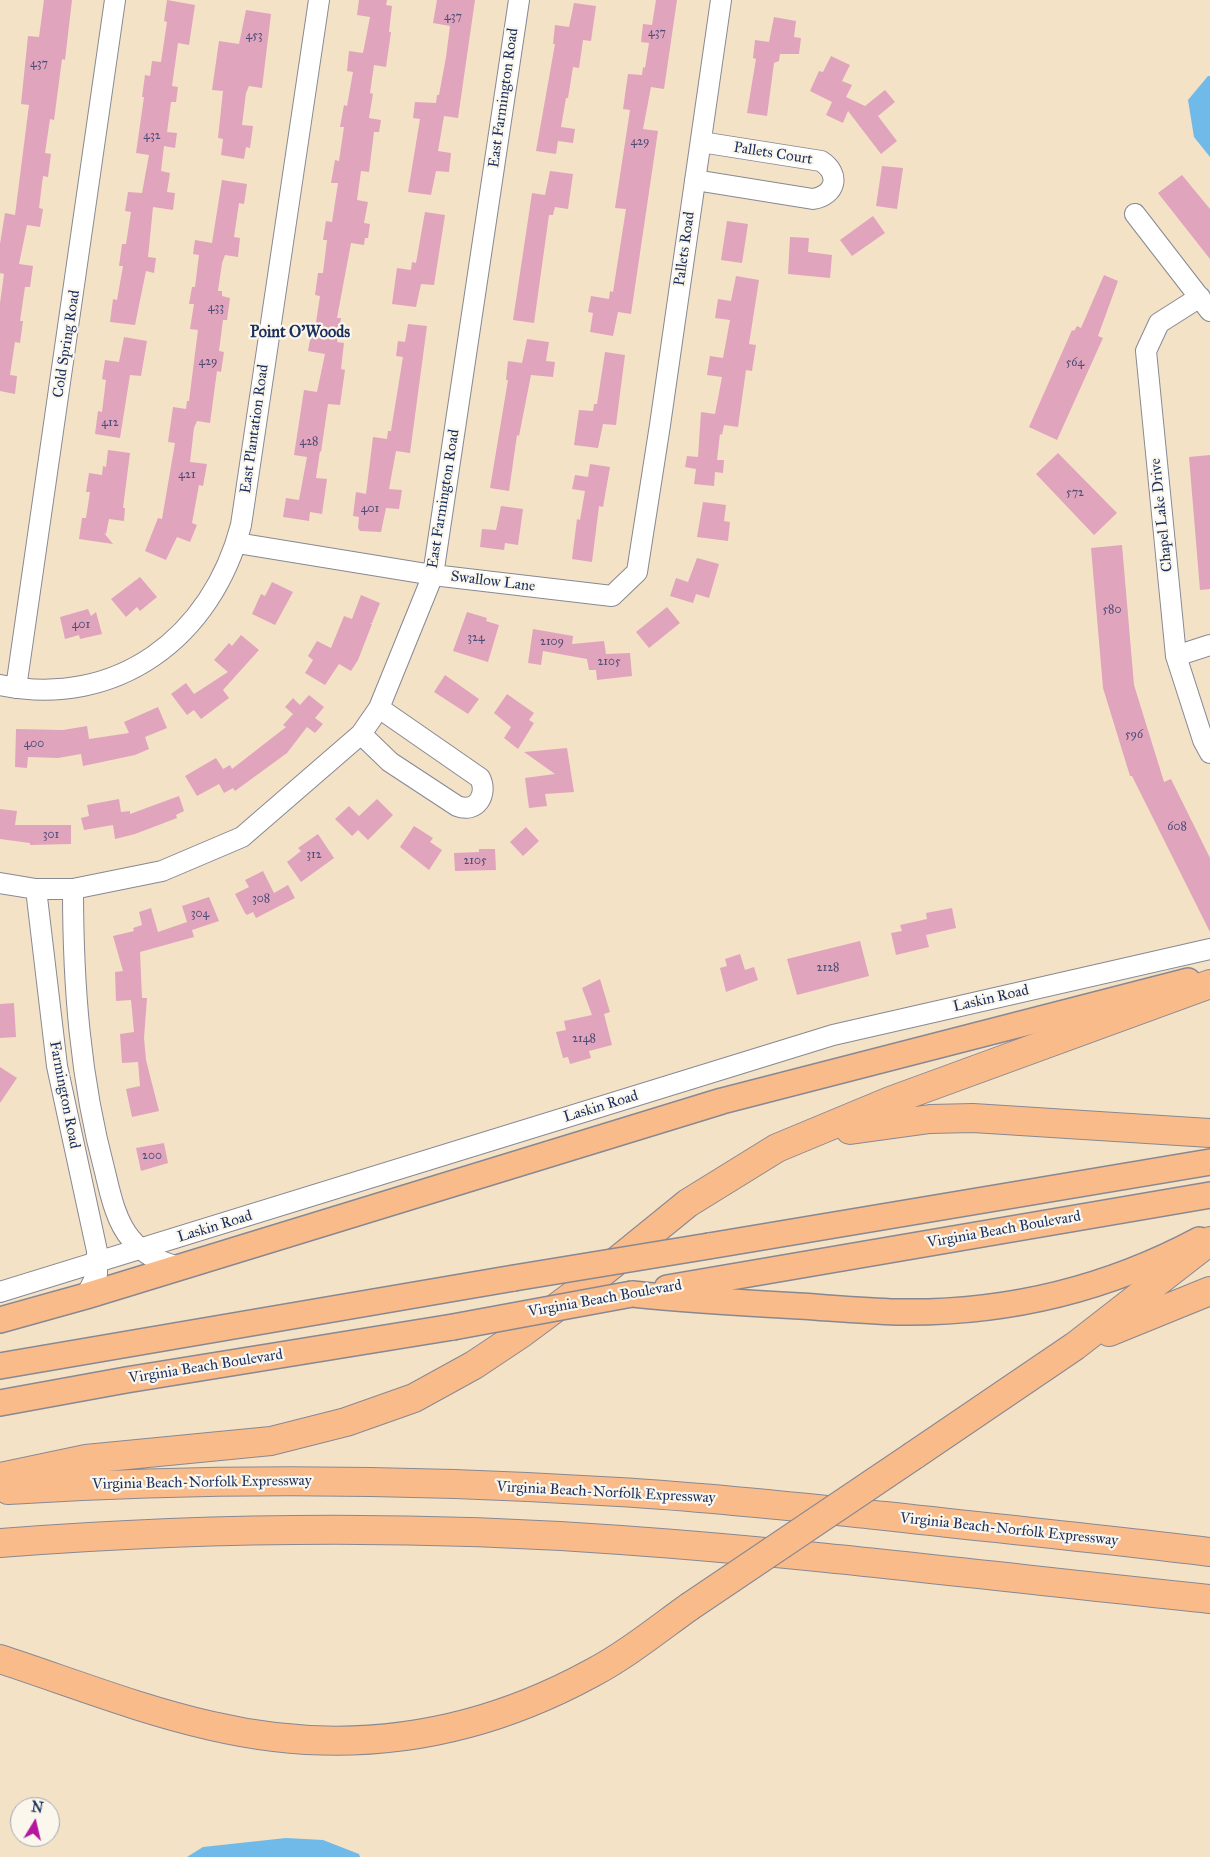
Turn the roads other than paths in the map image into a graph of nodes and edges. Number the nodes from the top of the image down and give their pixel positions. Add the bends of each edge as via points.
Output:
1 (115, 0) edge
2 (319, 0) edge
3 (518, 0) edge
4 (721, 0) edge
5 (701, 142) junction
6 (695, 180) junction
7 (1135, 214) dead end
8 (1205, 304) edge
9 (649, 498) joint
10 (237, 543) junction
11 (433, 575) junction
12 (1210, 644) edge
13 (1176, 656) junction
14 (8, 687) edge
15 (379, 708) junction
16 (361, 734) junction
17 (1210, 753) edge
18 (0, 883) edge
19 (36, 889) junction
20 (73, 889) junction
21 (1210, 949) edge
22 (1210, 975) edge
23 (1210, 984) edge
24 (1210, 1133) edge
25 (777, 1148) junction
26 (1210, 1162) edge
27 (1210, 1195) edge
28 (1210, 1234) edge
29 (1210, 1241) edge
30 (141, 1250) junction
31 (98, 1263) junction
32 (179, 1267) junction
33 (1210, 1291) edge
34 (0, 1292) edge
35 (632, 1294) junction
36 (86, 1296) junction
37 (0, 1320) edge
38 (1075, 1346) junction
39 (0, 1366) edge
40 (0, 1403) edge
41 (0, 1477) edge
42 (0, 1490) edge
43 (0, 1543) edge
44 (1210, 1552) edge
45 (1210, 1599) edge
46 (0, 1660) edge

1 - 14 street, Cold Spring Road
2 - 10 street, East Plantation Road
3 - 11 street, East Farmington Road
4 - 5 street, Pallets Road
5 - 6 street, Pallets Road
5 - 6 street, Pallets Court via 821,161 833,175 833,184 828,193 812,199
6 - 9 street, Pallets Road
7 - 8 street, Chapel Lake Drive
8 - 13 street, Chapel Lake Drive via 1159,322 1146,351
9 - 11 street, Swallow Lane via 637,572 612,596
10 - 11 street, Swallow Lane
10 - 14 street, East Plantation Road via 219,585 204,609 186,630 141,665 101,682 79,687 46,690
11 - 15 street, East Farmington Road
12 - 13 street
13 - 17 street, Chapel Lake Drive
15 - 16 street, East Farmington Road
15 - 16 street via 480,778 484,794 479,802 470,808 458,806 390,762
16 - 20 street, East Farmington Road via 242,837 162,871
18 - 19 street, East Farmington Road
19 - 20 street, East Farmington Road
19 - 31 street, Farmington Road via 57,1066
20 - 30 street, Farmington Road via 76,1012 86,1092 109,1191 129,1238
21 - 30 street, Laskin Road via 833,1035
22 - 32 main road, Laskin Road via 722,1100
23 - 25 highway via 890,1101
24 - 25 highway via 992,1118 930,1119 860,1127
25 - 41 highway via 688,1202 522,1334 414,1398 346,1422 271,1441 86,1459
26 - 39 main road, bridge
27 - 35 main road, Virginia Beach Boulevard
28 - 35 main road via 1136,1270 1097,1284 1000,1307 897,1312
29 - 38 highway
30 - 31 street, Laskin Road
30 - 32 street, Farmington Road
31 - 34 street, Laskin Road
31 - 36 street, Farmington Road via 97,1274
32 - 36 main road, Laskin Road
33 - 38 highway
35 - 40 main road, Virginia Beach Boulevard, bridge
36 - 37 main road, Laskin Road
38 - 46 highway, bridge via 594,1672 548,1696 453,1729 359,1741 279,1738 212,1726
42 - 44 highway, Virginia Beach-Norfolk Expressway via 163,1482 276,1481 610,1491 737,1501
43 - 45 highway via 176,1533 316,1531 620,1540

